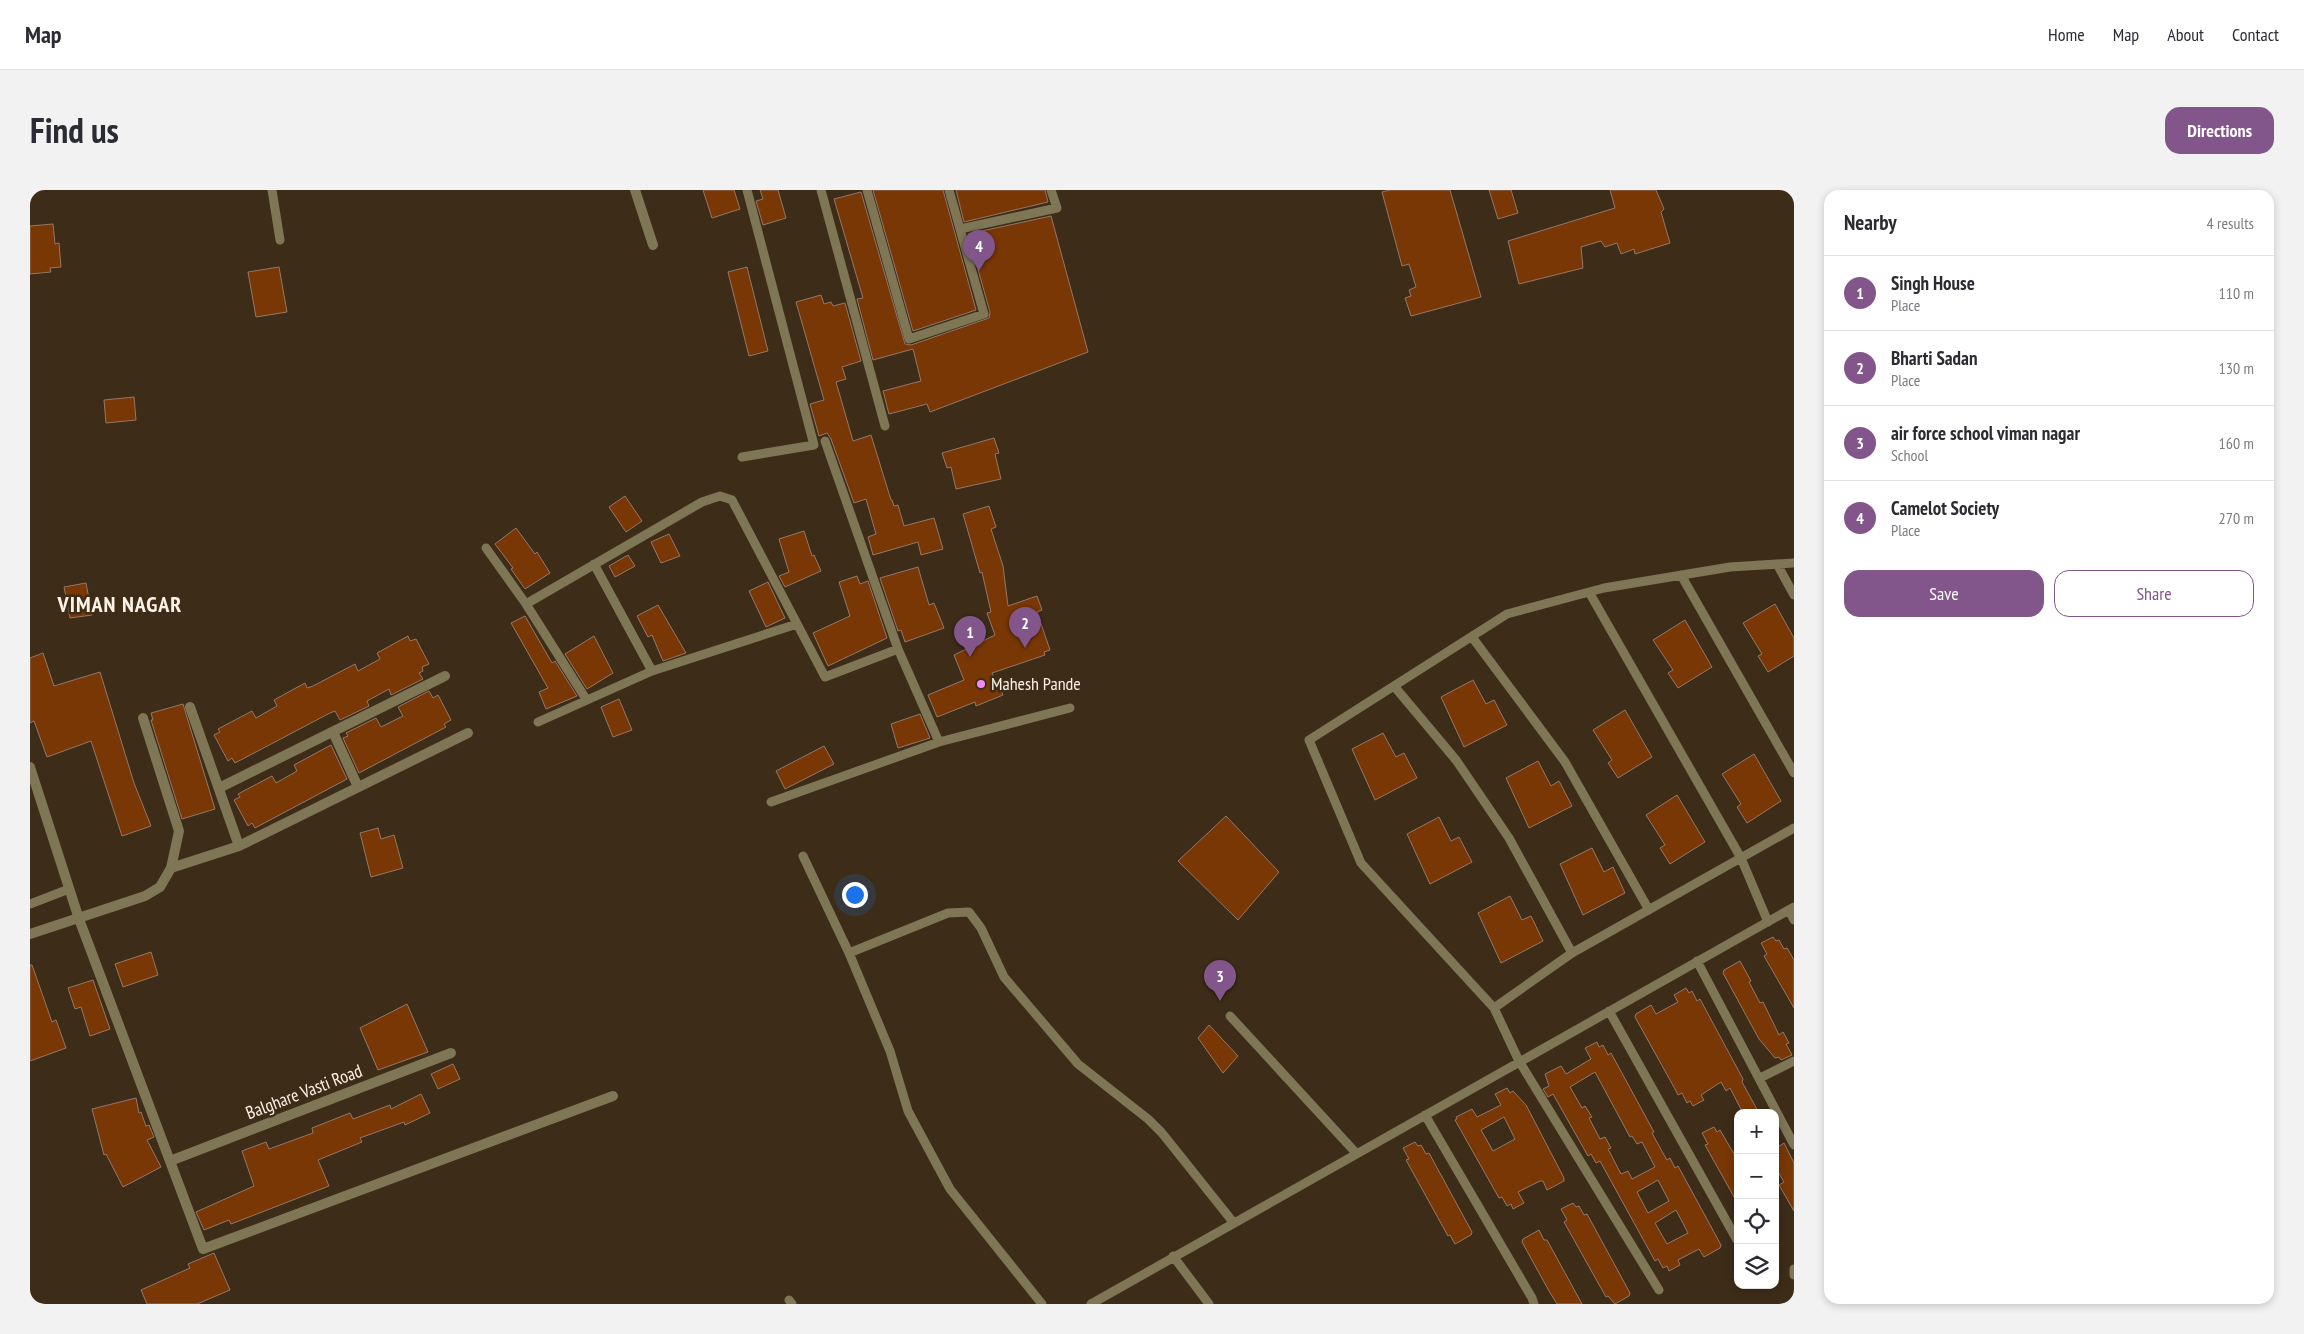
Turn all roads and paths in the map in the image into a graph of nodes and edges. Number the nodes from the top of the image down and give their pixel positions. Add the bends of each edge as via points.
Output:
1 (272, 190) edge
2 (635, 190) edge
3 (747, 190) edge
4 (821, 190) edge
5 (867, 190) edge
6 (949, 190) edge
7 (1051, 190) edge
8 (960, 230) junction
9 (280, 240) dead end
10 (653, 246) dead end
11 (885, 426) dead end
12 (825, 441) dead end
13 (742, 457) dead end
14 (486, 548) dead end
15 (1794, 563) edge
16 (594, 564) junction
17 (1778, 564) junction
18 (1681, 575) junction
19 (1589, 592) junction
20 (1794, 595) edge
21 (526, 604) junction
22 (797, 624) junction
23 (1472, 636) junction
24 (898, 649) junction
25 (652, 671) junction
26 (445, 676) dead end
27 (1394, 686) junction
28 (586, 699) junction
29 (190, 707) dead end
30 (1070, 708) dead end
31 (143, 718) dead end
32 (538, 722) dead end
33 (333, 732) junction
34 (468, 733) dead end
35 (939, 742) junction
36 (30, 767) edge
37 (1794, 774) edge
38 (358, 787) junction
39 (219, 788) junction
40 (771, 802) dead end
41 (1794, 828) edge
42 (239, 846) junction
43 (803, 856) dead end
44 (1741, 858) junction
45 (171, 868) junction
46 (69, 889) junction
47 (30, 904) edge
48 (1791, 909) edge
49 (1649, 910) junction
50 (79, 919) junction
51 (1794, 920) edge
52 (1768, 922) junction
53 (30, 934) edge
54 (849, 952) junction
55 (1572, 953) junction
56 (1697, 961) junction
57 (1494, 1008) junction
58 (1609, 1011) junction
59 (1230, 1016) dead end
60 (450, 1053) dead end
61 (1519, 1061) junction
62 (1794, 1061) edge
63 (1760, 1078) junction
64 (613, 1096) dead end
65 (1425, 1115) junction
66 (1794, 1145) edge
67 (1356, 1153) junction
68 (170, 1161) junction
69 (1233, 1222) junction
70 (1734, 1235) edge
71 (1173, 1256) junction
72 (1794, 1269) edge
73 (1794, 1275) edge
74 (1659, 1290) dead end
75 (1042, 1304) edge
76 (1091, 1304) edge
77 (1209, 1304) edge
78 (1534, 1304) edge

1 - 9 lane
2 - 10 street
3 - 13 lane via 814,445
4 - 11 lane
5 - 8 lane via 909,339 984,314
6 - 8 lane
7 - 8 lane via 1057,208
12 - 24 lane
14 - 21 lane
15 - 17 lane
16 - 21 lane
16 - 22 lane via 702,502 720,496 732,500
16 - 25 lane
17 - 18 lane
17 - 20 lane
18 - 19 lane
18 - 37 lane
19 - 23 lane via 1507,614
19 - 44 lane
21 - 28 lane
22 - 24 lane via 825,677
22 - 25 lane
23 - 27 lane
23 - 49 lane via 1565,762
24 - 35 lane
25 - 28 lane
26 - 33 street
27 - 55 lane via 1456,760 1509,838
27 - 57 lane via 1309,740 1361,863
28 - 32 lane
29 - 39 street
30 - 35 lane
31 - 45 street via 179,830
33 - 38 street
33 - 39 street
34 - 38 street
35 - 40 lane
36 - 46 street
38 - 42 street
39 - 42 street
41 - 44 lane
42 - 45 street
43 - 54 lane
44 - 49 lane
44 - 52 lane
45 - 50 street via 160,887 145,896
46 - 47 lane
46 - 50 street
48 - 51 lane
48 - 52 lane
49 - 55 lane
50 - 53 street
50 - 68 street
52 - 56 lane
54 - 69 lane via 948,912 969,912 981,928 1004,977 1078,1064 1162,1132
54 - 75 lane via 890,1051 908,1111 950,1189
55 - 57 lane
56 - 58 lane
56 - 63 lane
57 - 61 lane
58 - 61 lane
58 - 70 lane
59 - 67 lane
60 - 68 street, Balghare Vasti Road
61 - 65 lane
61 - 74 lane
62 - 63 lane
63 - 66 lane
64 - 68 street via 204,1249
65 - 67 lane
65 - 78 lane
67 - 69 lane
69 - 71 lane
71 - 76 lane
71 - 77 lane
72 - 73 lane

